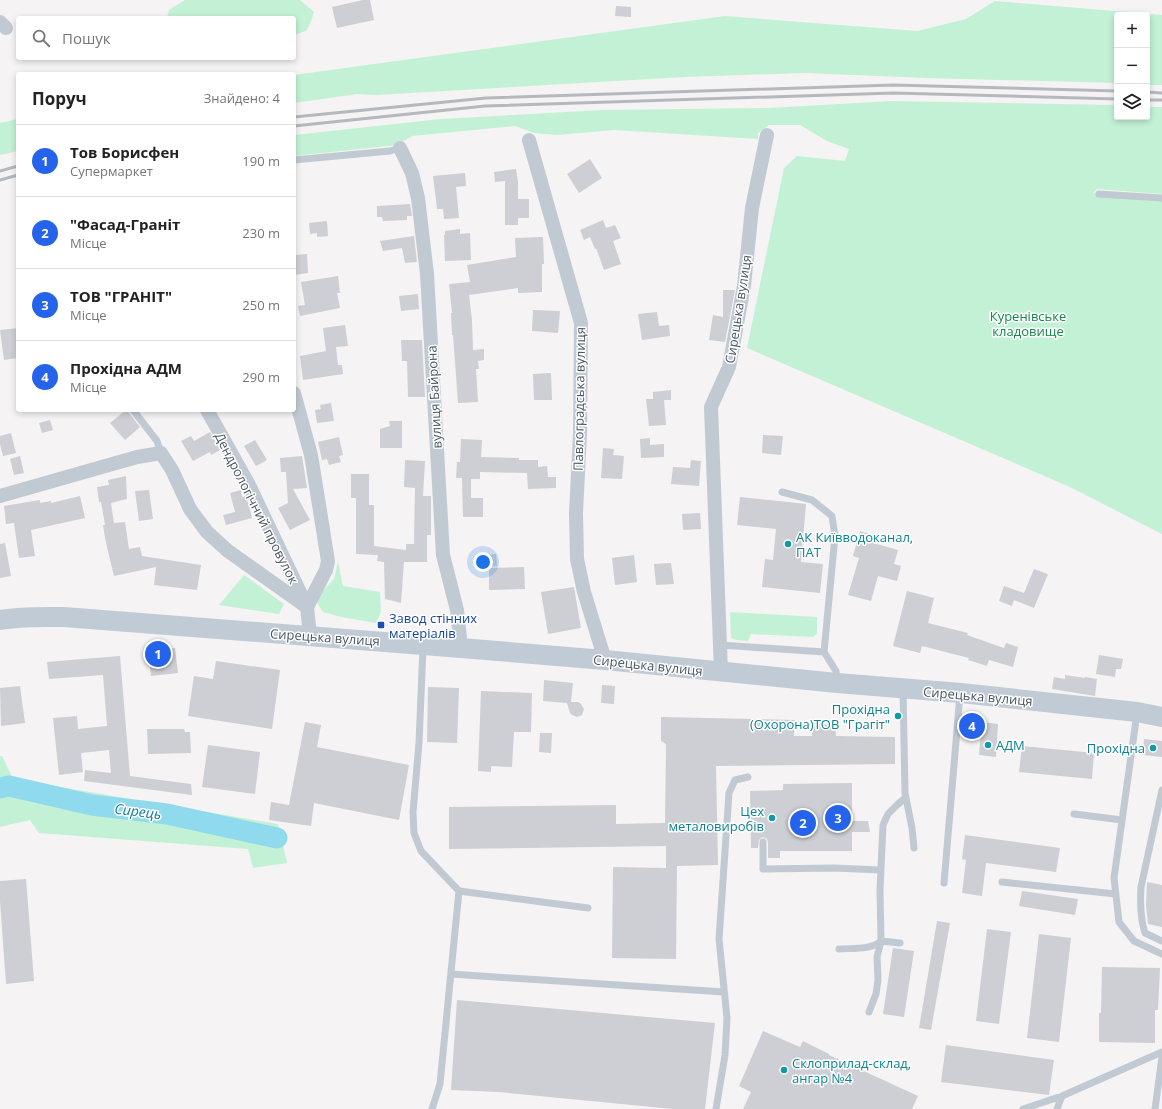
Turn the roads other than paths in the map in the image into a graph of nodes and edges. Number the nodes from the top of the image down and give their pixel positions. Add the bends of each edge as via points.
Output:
1 (767, 136) dead end
2 (529, 140) dead end
3 (400, 148) joint
4 (296, 160) edge
5 (1100, 194) dead end
6 (1162, 198) edge
7 (296, 400) edge
8 (135, 412) edge
9 (207, 412) edge
10 (161, 453) junction
11 (782, 492) dead end
12 (0, 496) edge
13 (307, 607) junction
14 (0, 620) edge
15 (310, 635) junction
16 (423, 645) junction
17 (720, 645) junction
18 (462, 648) junction
19 (824, 652) junction
20 (605, 660) junction
21 (721, 672) junction
22 (837, 683) junction
23 (903, 689) junction
24 (960, 693) junction
25 (1138, 712) junction
26 (1162, 717) edge
27 (748, 777) dead end
28 (1162, 790) edge
29 (905, 798) junction
30 (1074, 814) dead end
31 (1122, 820) junction
32 (763, 842) dead end
33 (914, 848) dead end
34 (880, 870) junction
35 (1002, 882) dead end
36 (944, 883) dead end
37 (458, 891) junction
38 (1116, 894) junction
39 (588, 908) dead end
40 (1162, 940) edge
41 (881, 941) junction
42 (900, 943) dead end
43 (839, 949) dead end
44 (1162, 954) edge
45 (451, 974) junction
46 (724, 992) junction
47 (869, 1012) dead end
48 (1162, 1052) edge
49 (1162, 1057) edge
50 (1062, 1096) junction
51 (432, 1109) edge
52 (716, 1109) edge
53 (1023, 1109) edge
54 (1056, 1109) edge
55 (1155, 1109) edge

1 - 17 street, Сирецька вулиця via 752,208 744,286 729,367 711,406
2 - 20 street, Павлоградська вулиця via 581,323 577,559 584,592
3 - 4 lane
3 - 18 street, вулиця Байрона via 412,173 418,198 427,274 443,555 457,610
5 - 6 lane
7 - 13 street via 311,455 328,561
8 - 10 lane via 157,441
9 - 13 street, Дендрологічний провулок via 248,485
10 - 12 street
10 - 13 street via 190,509 208,532 228,552
11 - 19 lane via 812,500 832,516 835,536
13 - 15 street
14 - 15 main road, Сирецька вулиця via 36,616 64,617
15 - 16 main road, Сирецька вулиця
16 - 18 main road, Сирецька вулиця
16 - 37 lane via 413,812 414,833 421,851
17 - 19 lane
17 - 21 street, Сирецька вулиця
18 - 20 main road, Сирецька вулиця
19 - 22 lane via 836,671
20 - 21 main road, Сирецька вулиця
21 - 22 main road, Сирецька вулиця
22 - 23 main road, Сирецька вулиця
23 - 24 main road, Сирецька вулиця
23 - 29 lane
24 - 25 main road, Сирецька вулиця
24 - 36 lane
25 - 26 main road, Сирецька вулиця
25 - 31 lane
27 - 46 lane via 735,780 729,793 719,939
28 - 40 lane via 1140,900 1145,933
29 - 33 lane
29 - 34 lane via 888,814 883,825
30 - 31 lane
31 - 38 lane via 1114,878
32 - 34 lane via 763,869
34 - 41 lane
35 - 38 lane
37 - 39 lane
37 - 45 lane
38 - 44 lane via 1119,922 1134,941
41 - 42 lane
41 - 43 lane via 872,947
41 - 47 lane via 877,957 876,994
45 - 46 lane
45 - 51 lane via 440,1084
46 - 52 lane via 727,1018 725,1054
48 - 50 lane
49 - 55 lane
50 - 53 lane
50 - 54 lane

